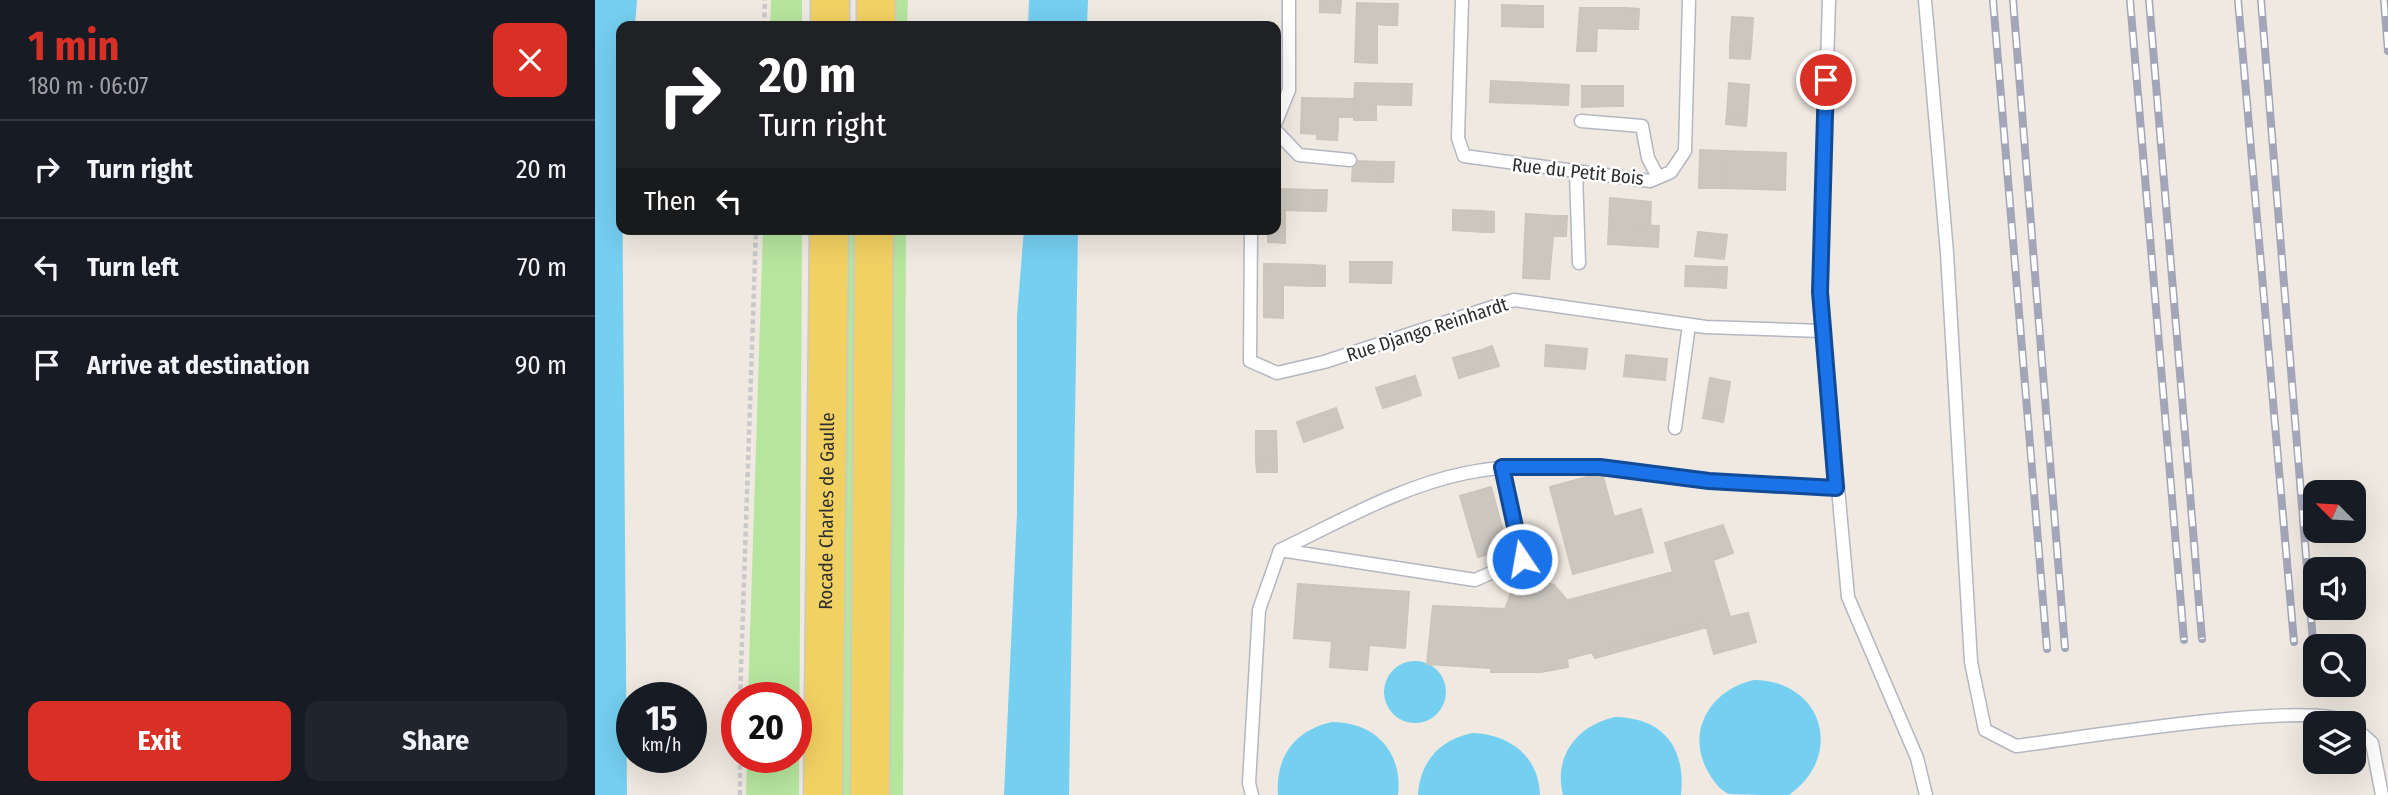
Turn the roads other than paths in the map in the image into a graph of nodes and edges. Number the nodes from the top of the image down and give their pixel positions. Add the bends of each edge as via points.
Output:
1 (830, 0) edge
2 (876, 0) edge
3 (1289, 0) edge
4 (1462, 0) edge
5 (1689, 0) edge
6 (1829, 0) edge
7 (1925, 0) edge
8 (830, 21) edge
9 (876, 21) edge
10 (1281, 110) edge
11 (1581, 121) dead end
12 (1281, 136) edge
13 (1350, 160) dead end
14 (1576, 172) junction
15 (1658, 177) junction
16 (829, 235) edge
17 (874, 235) edge
18 (1251, 235) edge
19 (1579, 263) dead end
20 (1689, 325) junction
21 (1822, 331) junction
22 (1675, 428) dead end
23 (1502, 467) junction
24 (1836, 488) junction
25 (1280, 550) junction
26 (2303, 715) edge
27 (2366, 738) edge
28 (823, 795) edge
29 (870, 795) edge
30 (1252, 795) edge
31 (1926, 795) edge
32 (2382, 795) edge

1 - 8 main road
2 - 9 main road
3 - 10 lane via 1289,90
4 - 14 lane, Rue du Petit Bois via 1458,138 1464,156
5 - 15 lane, Rue du Petit Bois via 1685,151 1671,172
6 - 21 lane
7 - 26 lane via 1947,253 1971,662 1985,730 2016,746
11 - 15 lane via 1641,125 1648,158
12 - 13 lane via 1299,155
14 - 15 lane, Rue du Petit Bois via 1650,181
14 - 19 lane
16 - 28 main road, Rocade Charles de Gaulle
17 - 29 main road
18 - 20 lane, Rue Django Reinhardt via 1250,361 1276,373 1324,362 1514,300
20 - 21 lane, Rue Django Reinhardt
20 - 22 lane
21 - 24 lane
23 - 24 lane via 1600,467 1709,481
23 - 25 lane via 1463,473 1388,499
23 - 25 lane via 1522,559 1475,580
24 - 31 lane via 1847,597 1917,758
25 - 30 lane via 1259,610
27 - 32 lane via 2372,743

